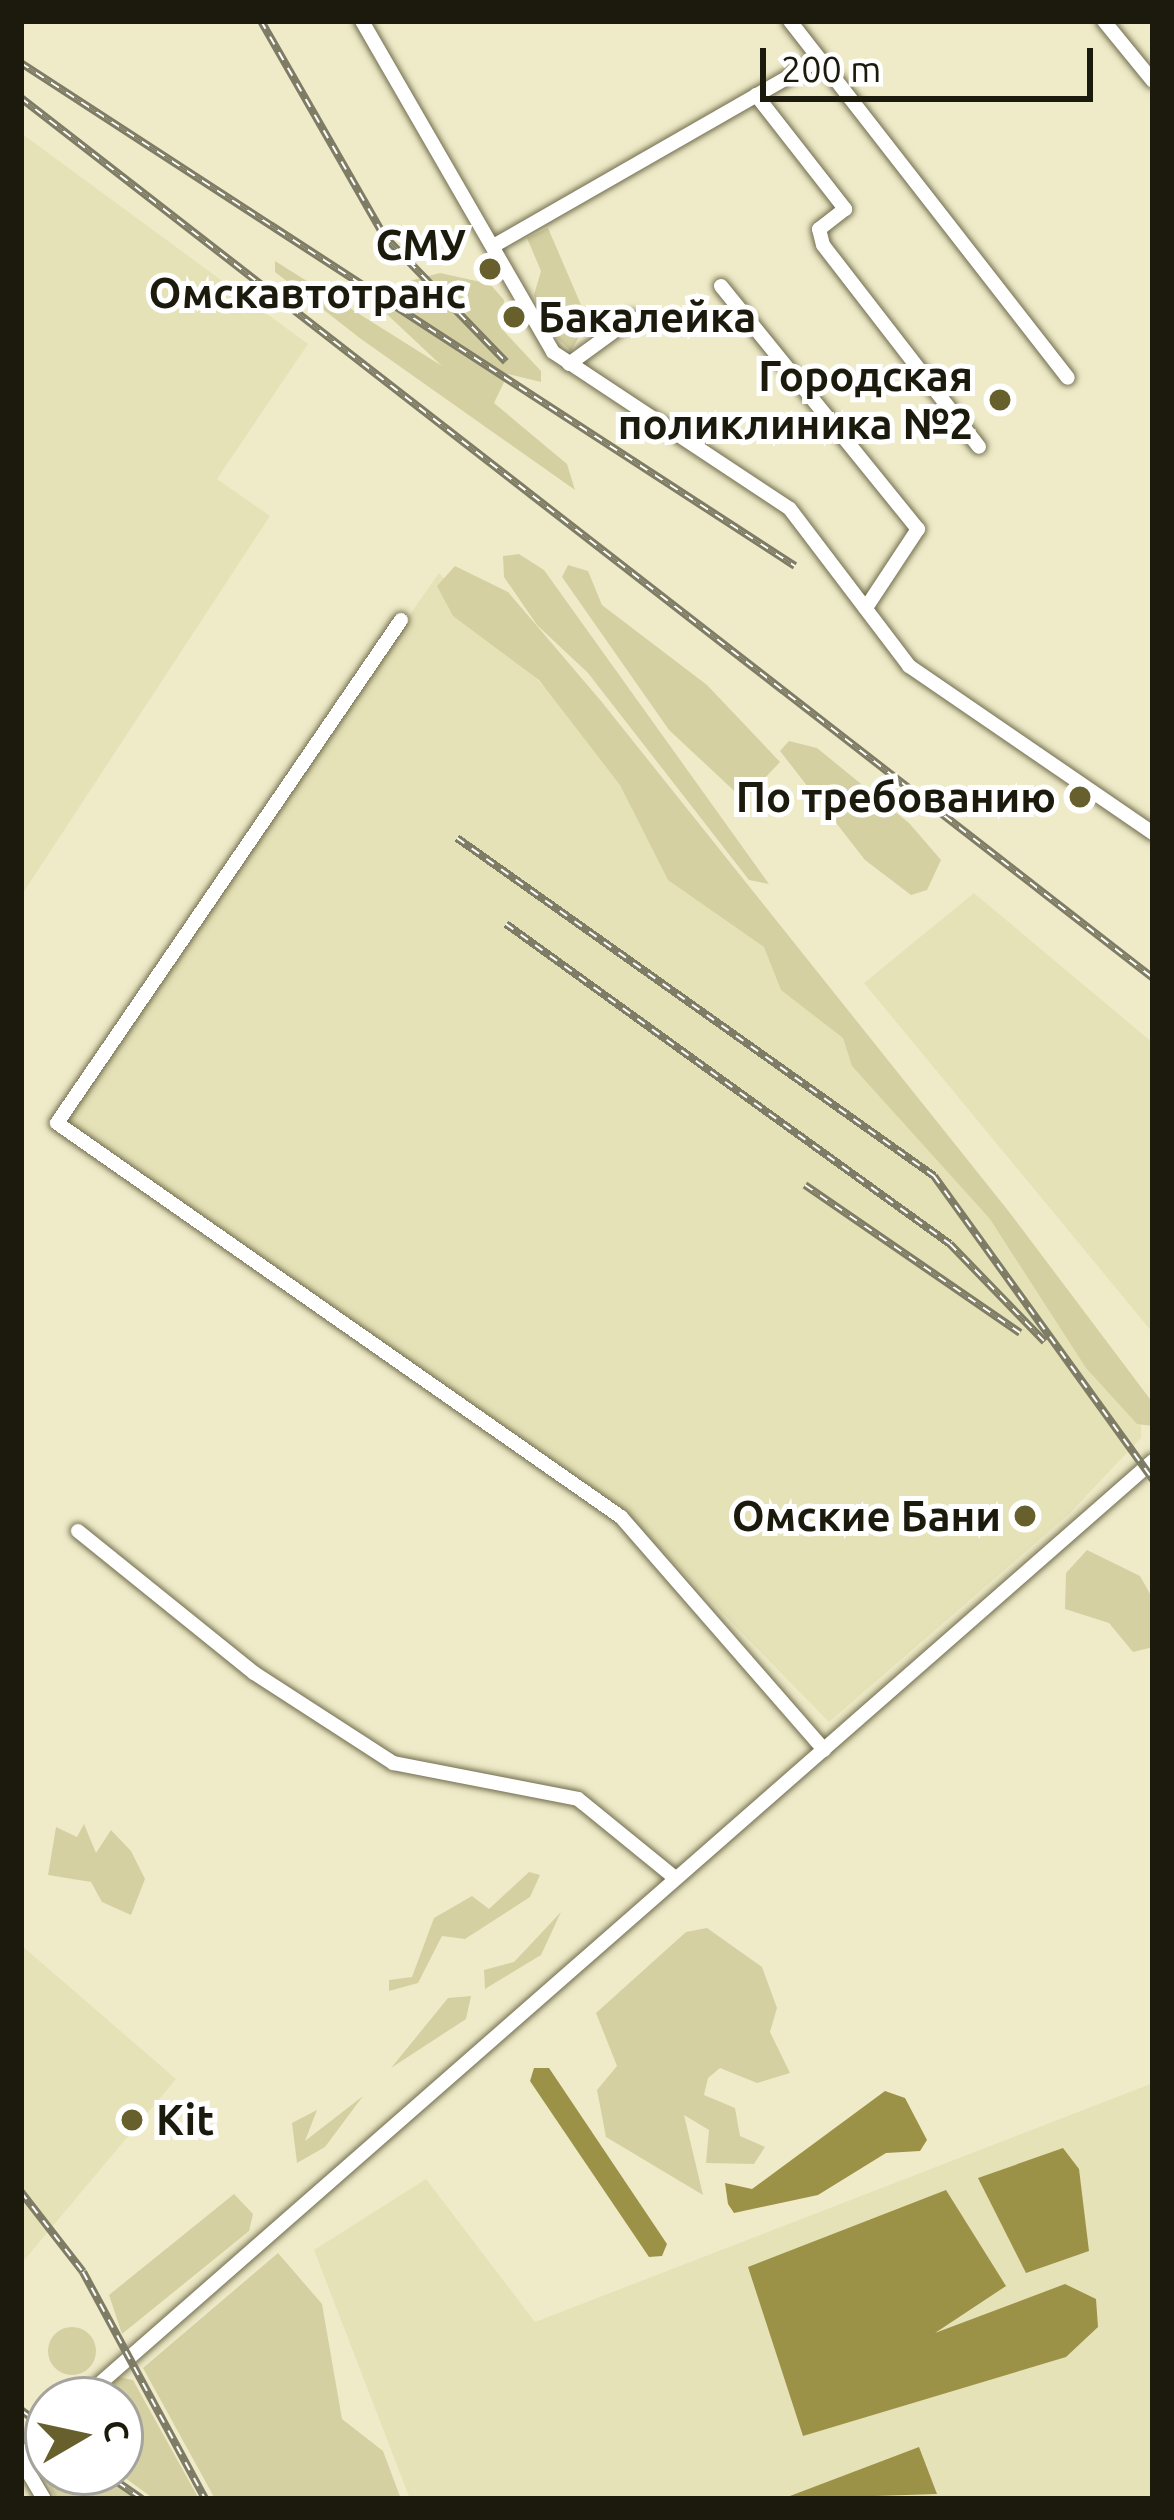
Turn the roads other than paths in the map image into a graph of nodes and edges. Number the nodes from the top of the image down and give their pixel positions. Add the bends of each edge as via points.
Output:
1 (362, 21) edge
2 (790, 21) edge
3 (1104, 21) edge
4 (820, 59) junction
5 (1153, 81) edge
6 (756, 95) junction
7 (495, 245) junction
8 (721, 286) dead end
9 (632, 318) dead end
10 (569, 364) junction
11 (1068, 378) dead end
12 (979, 447) dead end
13 (866, 608) junction
14 (401, 620) dead end
15 (1153, 833) edge
16 (1153, 1461) edge
17 (78, 1531) dead end
18 (824, 1750) junction
19 (674, 1876) junction
20 (108, 2376) edge
21 (21, 2458) edge
22 (44, 2499) edge

1 - 7 street
2 - 4 street
3 - 5 street
4 - 6 street
4 - 11 street
6 - 7 street
6 - 12 street via 844,208 819,229 823,244
7 - 10 street via 545,342
8 - 13 street via 918,529
9 - 10 street
10 - 13 street via 790,509
13 - 15 street via 909,666
14 - 18 street via 57,1124 621,1517
16 - 18 street
17 - 19 street via 254,1673 393,1762 578,1799
18 - 19 street
19 - 20 street
21 - 22 street

